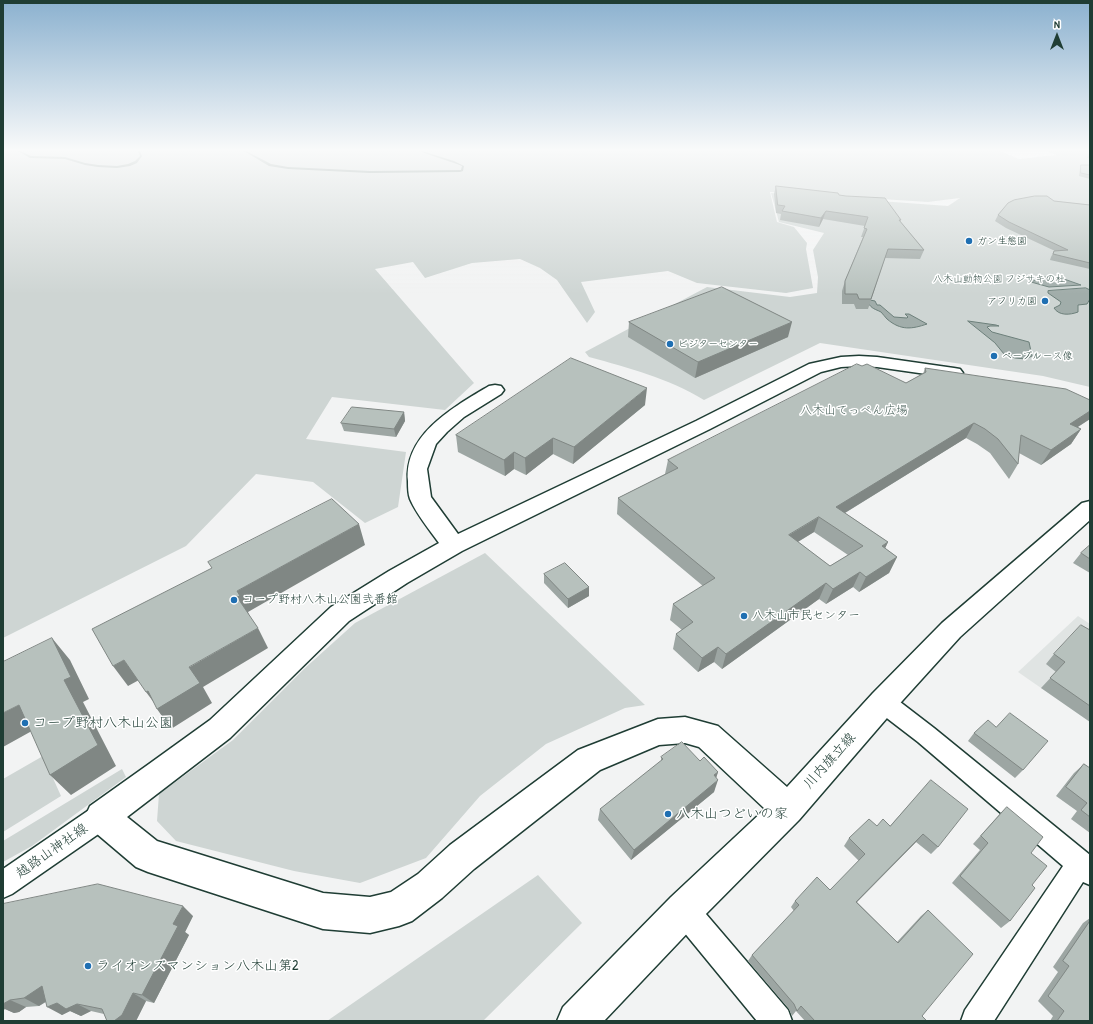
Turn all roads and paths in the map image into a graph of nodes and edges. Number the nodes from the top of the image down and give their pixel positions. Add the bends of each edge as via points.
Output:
1 (974, 376) edge
2 (495, 390) dead end
3 (1090, 508) edge
4 (454, 544) junction
5 (883, 702) junction
6 (788, 809) junction
7 (101, 817) junction
8 (1085, 868) edge
9 (3, 885) edge
10 (684, 910) junction
11 (576, 1021) edge
12 (777, 1021) edge
13 (976, 1021) edge

1 - 4 street via 859,361 815,368 703,425
2 - 4 street via 457,413 440,428 427,443 417,469 420,498
3 - 5 street, 川内旗立線 via 950,630
4 - 7 street via 340,614 220,729
5 - 6 street, 川内旗立線
5 - 8 street
6 - 7 street via 708,736 685,730 658,732 589,760 399,908 370,915 323,911 148,855
6 - 10 street, 川内旗立線
7 - 9 street, 越路山神社線
8 - 13 street
10 - 11 street, 川内旗立線
10 - 12 street

